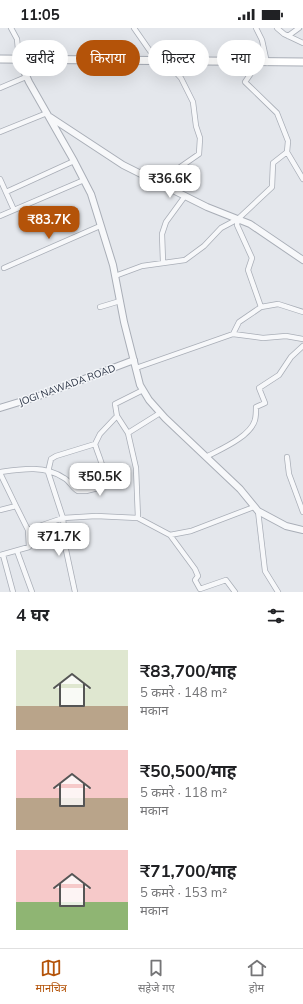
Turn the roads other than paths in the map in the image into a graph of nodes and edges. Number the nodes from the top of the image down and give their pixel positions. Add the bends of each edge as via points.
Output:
1 (11, 28) edge
2 (134, 28) edge
3 (256, 28) edge
4 (277, 28) edge
5 (299, 28) edge
6 (288, 36) junction
7 (17, 40) edge
8 (303, 44) edge
9 (148, 48) edge
10 (0, 59) edge
11 (12, 60) edge
12 (68, 61) edge
13 (148, 62) edge
14 (303, 62) edge
15 (267, 63) joint
16 (179, 76) edge
17 (249, 76) edge
18 (26, 77) joint
19 (0, 88) edge
20 (48, 115) junction
21 (0, 132) edge
22 (287, 152) junction
23 (74, 161) junction
24 (0, 179) edge
25 (303, 179) edge
26 (84, 180) junction
27 (160, 184) junction
28 (6, 192) junction
29 (185, 196) junction
30 (14, 210) junction
31 (0, 216) edge
32 (238, 219) junction
33 (100, 226) junction
34 (303, 260) edge
35 (163, 262) junction
36 (4, 268) dead end
37 (115, 276) junction
38 (120, 301) junction
39 (100, 307) dead end
40 (261, 307) junction
41 (303, 312) edge
42 (233, 334) junction
43 (303, 339) edge
44 (303, 346) edge
45 (134, 360) junction
46 (136, 368) junction
47 (143, 390) junction
48 (0, 408) edge
49 (160, 413) junction
50 (117, 416) junction
51 (128, 433) junction
52 (95, 444) junction
53 (206, 457) junction
54 (287, 457) dead end
55 (48, 472) junction
56 (0, 473) edge
57 (16, 506) junction
58 (256, 508) junction
59 (0, 510) edge
60 (303, 512) edge
61 (63, 518) junction
62 (138, 518) junction
63 (28, 530) junction
64 (303, 530) edge
65 (170, 535) junction
66 (17, 551) junction
67 (1, 555) edge
68 (13, 592) edge
69 (32, 592) edge
70 (75, 592) edge
71 (236, 592) edge
72 (278, 592) edge

1 - 7 street
2 - 9 street
3 - 15 street via 262,40
4 - 6 street
5 - 6 street
6 - 8 street
10 - 11 main road
12 - 13 main road
14 - 15 main road
16 - 27 street via 193,102 200,138 200,154
17 - 22 street via 245,82 277,113 288,141
18 - 19 street
18 - 20 street
20 - 21 street
20 - 23 street
20 - 27 street via 123,165
22 - 25 street
22 - 32 street via 273,163 272,187
23 - 26 street
23 - 28 street
24 - 28 street
26 - 30 street
26 - 33 street via 91,194
27 - 29 street
28 - 30 street
29 - 32 street
29 - 35 street via 166,222 162,234
30 - 31 street
32 - 34 street via 250,224
32 - 35 street via 222,228 185,260
32 - 40 street via 237,225 252,258 248,270
33 - 36 street
33 - 37 street
35 - 37 street via 142,266
37 - 38 street
38 - 39 street
38 - 45 street
40 - 41 street via 278,304
40 - 42 street via 239,322
42 - 43 street
42 - 46 street
44 - 53 street via 291,357 279,375 259,388 266,403 256,407 255,420 251,428 240,438
45 - 46 street
45 - 48 street, JOGI NAWADA ROAD
46 - 47 street
47 - 49 street
47 - 50 street via 115,404
49 - 51 street
49 - 53 street
50 - 51 street
50 - 52 street via 100,434
51 - 62 street via 136,468
52 - 55 street via 56,456 51,459
52 - 55 street via 102,467 102,487 78,491 64,477
53 - 58 street
54 - 60 street via 289,474
55 - 56 street via 29,468
55 - 61 street
56 - 57 street
57 - 59 street
57 - 63 street
58 - 64 street via 286,526
58 - 65 street via 191,531
58 - 72 street via 265,571
61 - 62 street
61 - 63 street
61 - 70 street via 66,550
62 - 65 street
63 - 66 street via 30,547
65 - 71 street via 195,570 198,576 195,580 200,590 226,580
66 - 67 street
66 - 69 street
67 - 68 street

